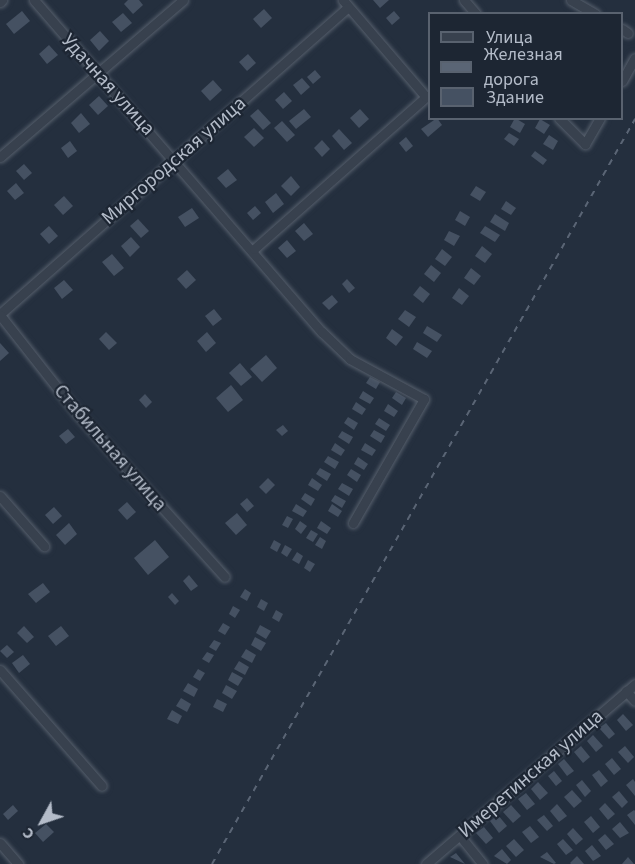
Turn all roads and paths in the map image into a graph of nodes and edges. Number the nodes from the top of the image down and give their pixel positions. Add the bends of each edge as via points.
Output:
1 (34, 0) edge
2 (183, 0) edge
3 (464, 0) edge
4 (571, 0) edge
5 (346, 3) edge
6 (474, 12) edge
7 (592, 12) edge
8 (635, 58) edge
9 (97, 75) junction
10 (623, 78) edge
11 (561, 120) edge
12 (599, 120) edge
13 (0, 157) edge
14 (176, 159) junction
15 (255, 249) junction
16 (0, 314) edge
17 (0, 496) edge
18 (353, 522) dead end
19 (44, 546) dead end
20 (225, 577) dead end
21 (0, 670) edge
22 (635, 684) edge
23 (627, 691) junction
24 (635, 701) edge
25 (102, 786) dead end
26 (460, 836) junction
27 (0, 843) edge
28 (18, 864) edge
29 (426, 864) edge
30 (483, 864) edge

1 - 9 street, Удачная улица
2 - 9 street
3 - 6 street
4 - 7 street
5 - 14 street, Миргородская улица
5 - 15 street via 426,97
8 - 10 street
9 - 13 street
9 - 14 street, Удачная улица
11 - 12 street via 585,144
14 - 15 street, Удачная улица
14 - 16 street, Миргородская улица
15 - 18 street, Удачная улица via 350,359 424,399
16 - 20 street, Стабильная улица via 78,414
17 - 19 street
21 - 25 street
22 - 23 street, Имеретинская улица
23 - 24 street
23 - 26 street, Имеретинская улица
26 - 29 street, Имеретинская улица
26 - 30 street
27 - 28 street

